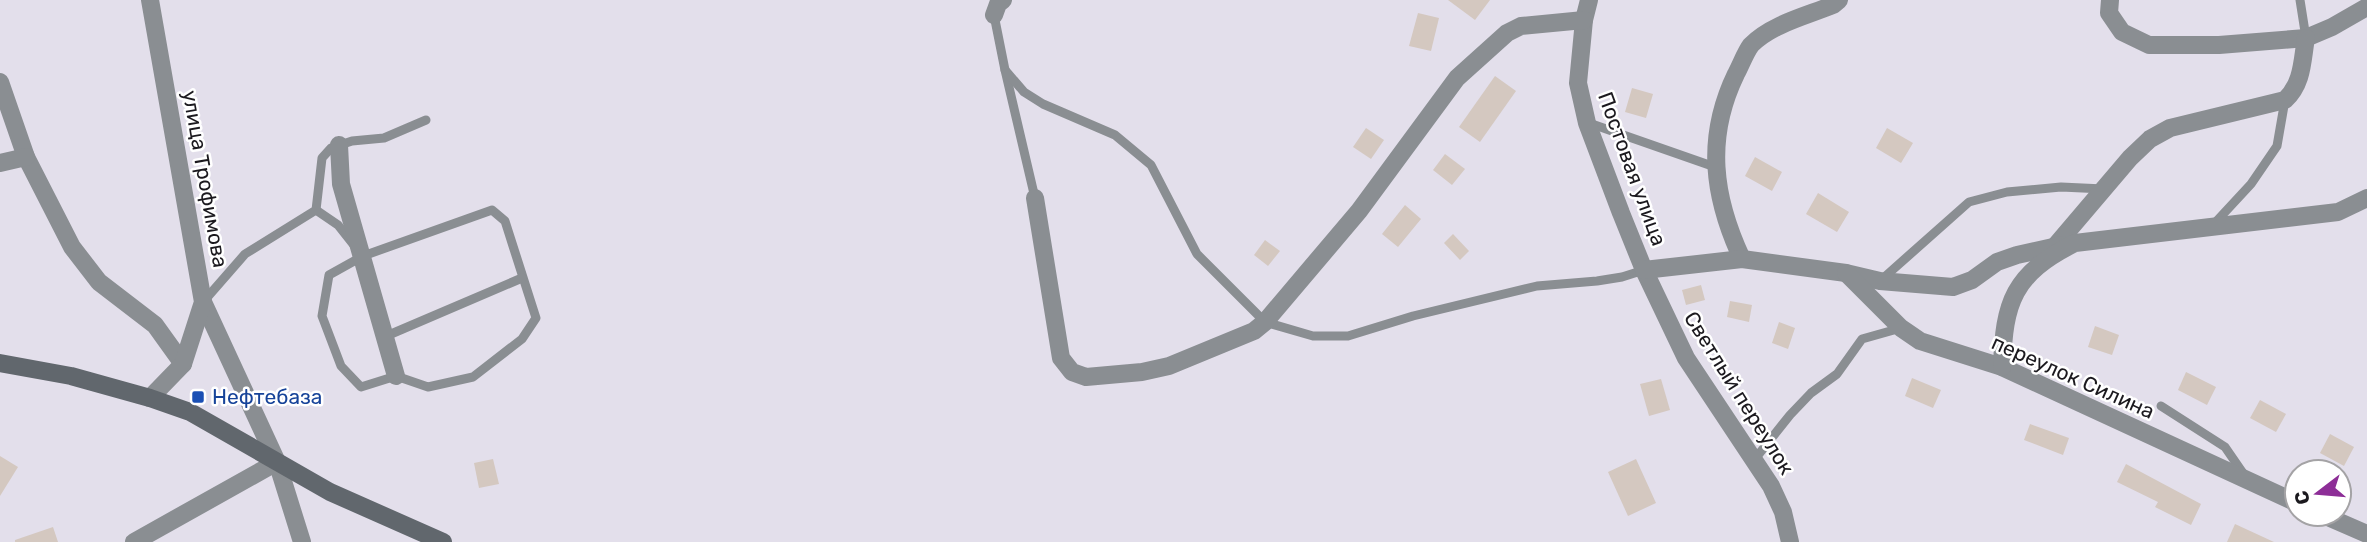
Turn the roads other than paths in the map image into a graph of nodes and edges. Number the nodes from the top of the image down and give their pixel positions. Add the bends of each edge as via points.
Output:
1 (150, 0) edge
2 (1589, 0) edge
3 (1839, 0) edge
4 (2110, 0) edge
5 (2300, 0) edge
6 (2367, 7) edge
7 (998, 8) edge
8 (1584, 20) junction
9 (2306, 38) junction
10 (1005, 70) junction
11 (0, 82) edge
12 (2285, 100) junction
13 (426, 120) dead end
14 (1587, 123) junction
15 (339, 145) junction
16 (26, 157) junction
17 (0, 163) edge
18 (1715, 167) junction
19 (2106, 189) junction
20 (1035, 198) joint
21 (2367, 198) edge
22 (316, 210) junction
23 (2211, 228) junction
24 (2065, 244) junction
25 (363, 256) junction
26 (1742, 260) junction
27 (1644, 270) junction
28 (1846, 273) junction
29 (522, 278) junction
30 (1880, 281) junction
31 (203, 302) junction
32 (1265, 322) junction
33 (1902, 328) junction
34 (384, 337) junction
35 (0, 363) edge
36 (183, 364) junction
37 (2002, 367) junction
38 (396, 376) junction
39 (150, 398) junction
40 (2161, 406) dead end
41 (1755, 460) junction
42 (277, 462) junction
43 (2250, 483) junction
44 (2283, 497) edge
45 (419, 537) edge
46 (134, 542) edge
47 (302, 542) edge
48 (443, 542) edge
49 (1790, 542) edge

1 - 31 street, улица Трофимова
2 - 8 street, Постовая улица
3 - 18 street via 1777,27 1749,47 1720,122
4 - 9 street via 2109,13 2122,32 2149,45
5 - 9 lane
6 - 9 street
7 - 10 lane
8 - 14 street, Постовая улица via 1578,83
8 - 32 street via 1521,26 1457,78 1359,211
9 - 12 street via 2300,80
10 - 20 lane
10 - 32 lane via 1024,92 1115,135 1151,165 1197,254
11 - 16 street
12 - 19 street via 2170,128 2130,158
12 - 23 lane via 2277,146 2251,184
13 - 15 lane via 384,138
14 - 18 lane
14 - 27 street, Постовая улица
15 - 22 lane via 322,158
15 - 25 street via 341,184
16 - 17 street
16 - 36 street via 72,247 99,282 155,325
18 - 26 street via 1729,231
19 - 24 street
19 - 30 lane via 2007,192 1969,202
20 - 32 street via 1062,358 1072,372 1086,377 1168,366 1254,331
21 - 23 street via 2338,212
22 - 25 lane via 338,225
22 - 31 lane via 245,254
23 - 24 street
24 - 30 street via 1997,262 1953,287
24 - 37 street via 2017,288 2007,310
25 - 29 lane via 492,209 505,221
25 - 34 street
25 - 38 lane via 329,275 322,316 341,366 361,387
26 - 27 street
26 - 28 street
27 - 32 lane via 1597,281 1537,286 1348,335 1313,336
27 - 41 street, Светлый переулок via 1686,358
28 - 30 street
28 - 33 street, переулок Силина
29 - 34 lane
29 - 38 lane via 536,318 522,339 503,355 473,377 428,387
31 - 36 street, улица Трофимова
31 - 42 street
33 - 37 street, переулок Силина via 1920,341
33 - 41 lane via 1862,339 1837,374 1790,415
34 - 38 street
35 - 39 main road
36 - 39 street
37 - 43 street, переулок Силина
39 - 42 main road via 190,412
40 - 43 lane via 2225,447
41 - 49 street, Светлый переулок via 1783,512
42 - 45 main road
42 - 46 street
42 - 47 street
43 - 44 street, переулок Силина
45 - 48 main road

